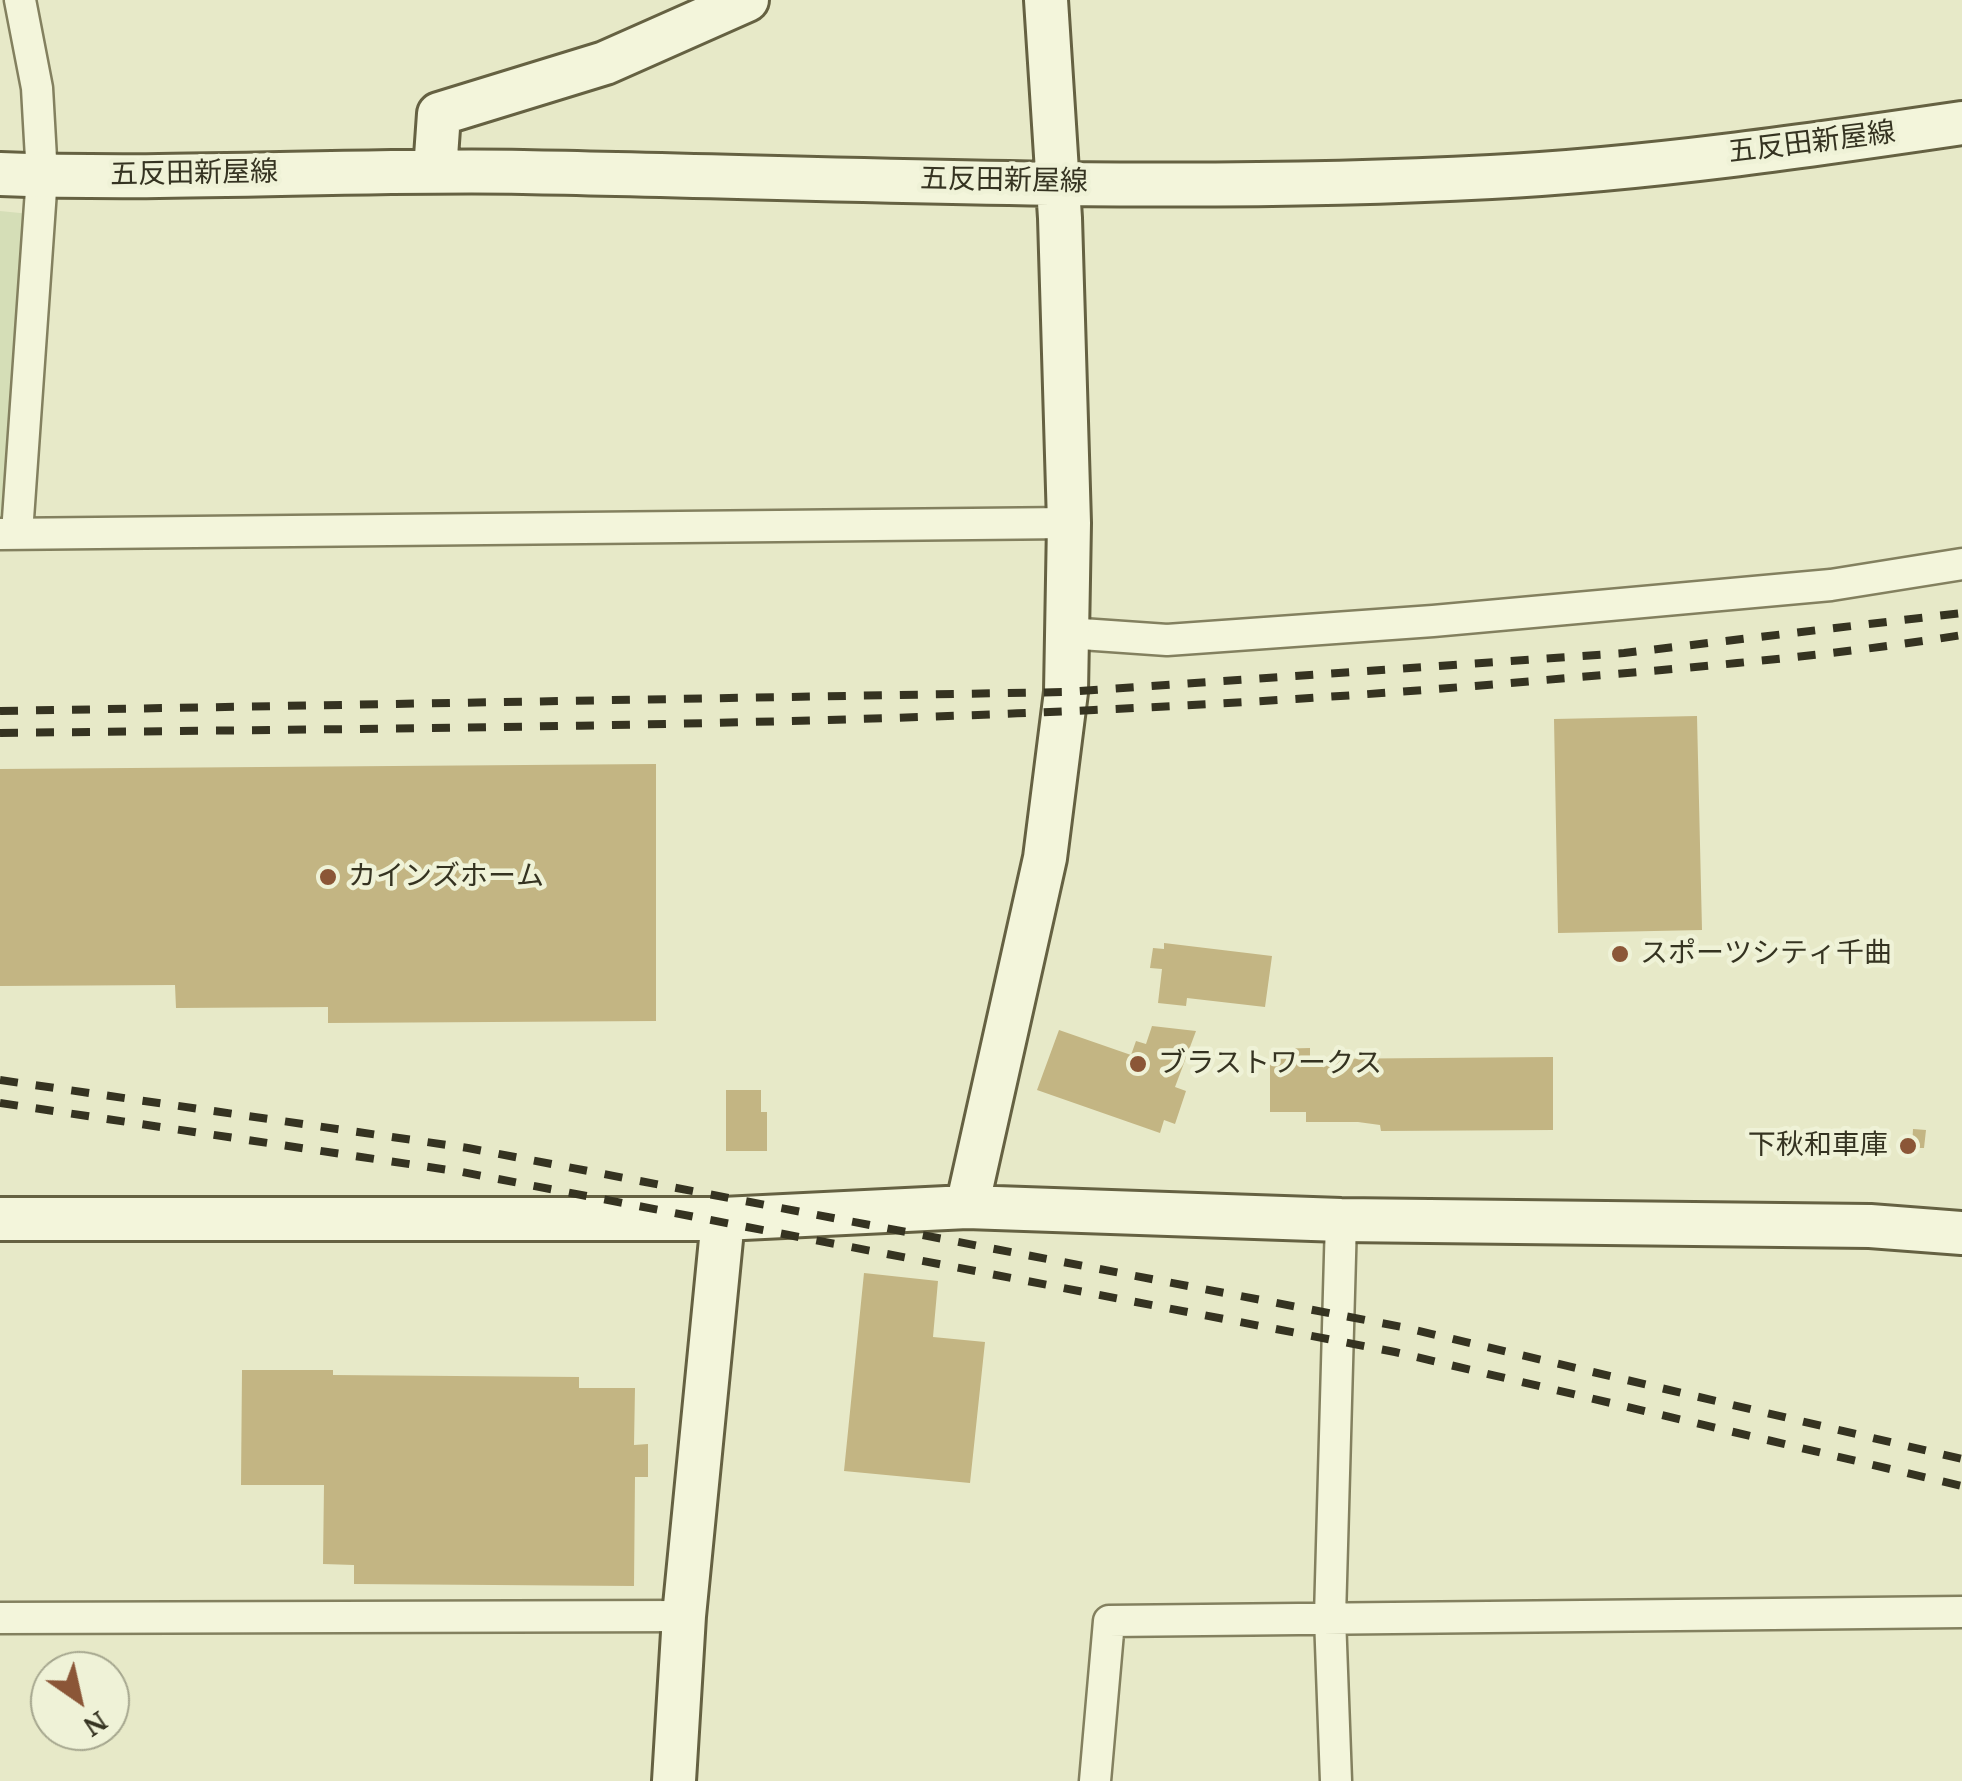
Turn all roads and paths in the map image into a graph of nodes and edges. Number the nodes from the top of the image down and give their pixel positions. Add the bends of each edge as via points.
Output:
1 (20, 0) edge
2 (747, 0) edge
3 (1046, 0) edge
4 (1962, 123) edge
5 (435, 170) junction
6 (0, 174) edge
7 (42, 176) junction
8 (1059, 182) junction
9 (1069, 523) junction
10 (9, 534) edge
11 (1962, 564) edge
12 (1067, 633) junction
13 (967, 1207) junction
14 (0, 1219) edge
15 (723, 1220) junction
16 (1341, 1220) junction
17 (1962, 1233) edge
18 (1962, 1612) edge
19 (684, 1616) junction
20 (1330, 1617) junction
21 (0, 1618) edge
22 (674, 1781) edge
23 (1095, 1781) edge
24 (1336, 1781) edge

1 - 7 street via 37,88
2 - 5 street via 605,63 439,114
3 - 8 street
4 - 8 street, 五反田新屋線 via 1493,177
5 - 7 street, 五反田新屋線
5 - 8 street, 五反田新屋線
6 - 7 street, 五反田新屋線
7 - 10 street
8 - 9 street
9 - 10 street
9 - 12 street
11 - 12 street via 1831,585 1433,621 1167,640
12 - 13 street via 1045,858
13 - 15 street
13 - 16 street
14 - 15 street
15 - 19 street
16 - 17 street via 1870,1226
16 - 20 street
18 - 20 street
19 - 21 street
19 - 22 street
20 - 23 street via 1109,1621
20 - 24 street

